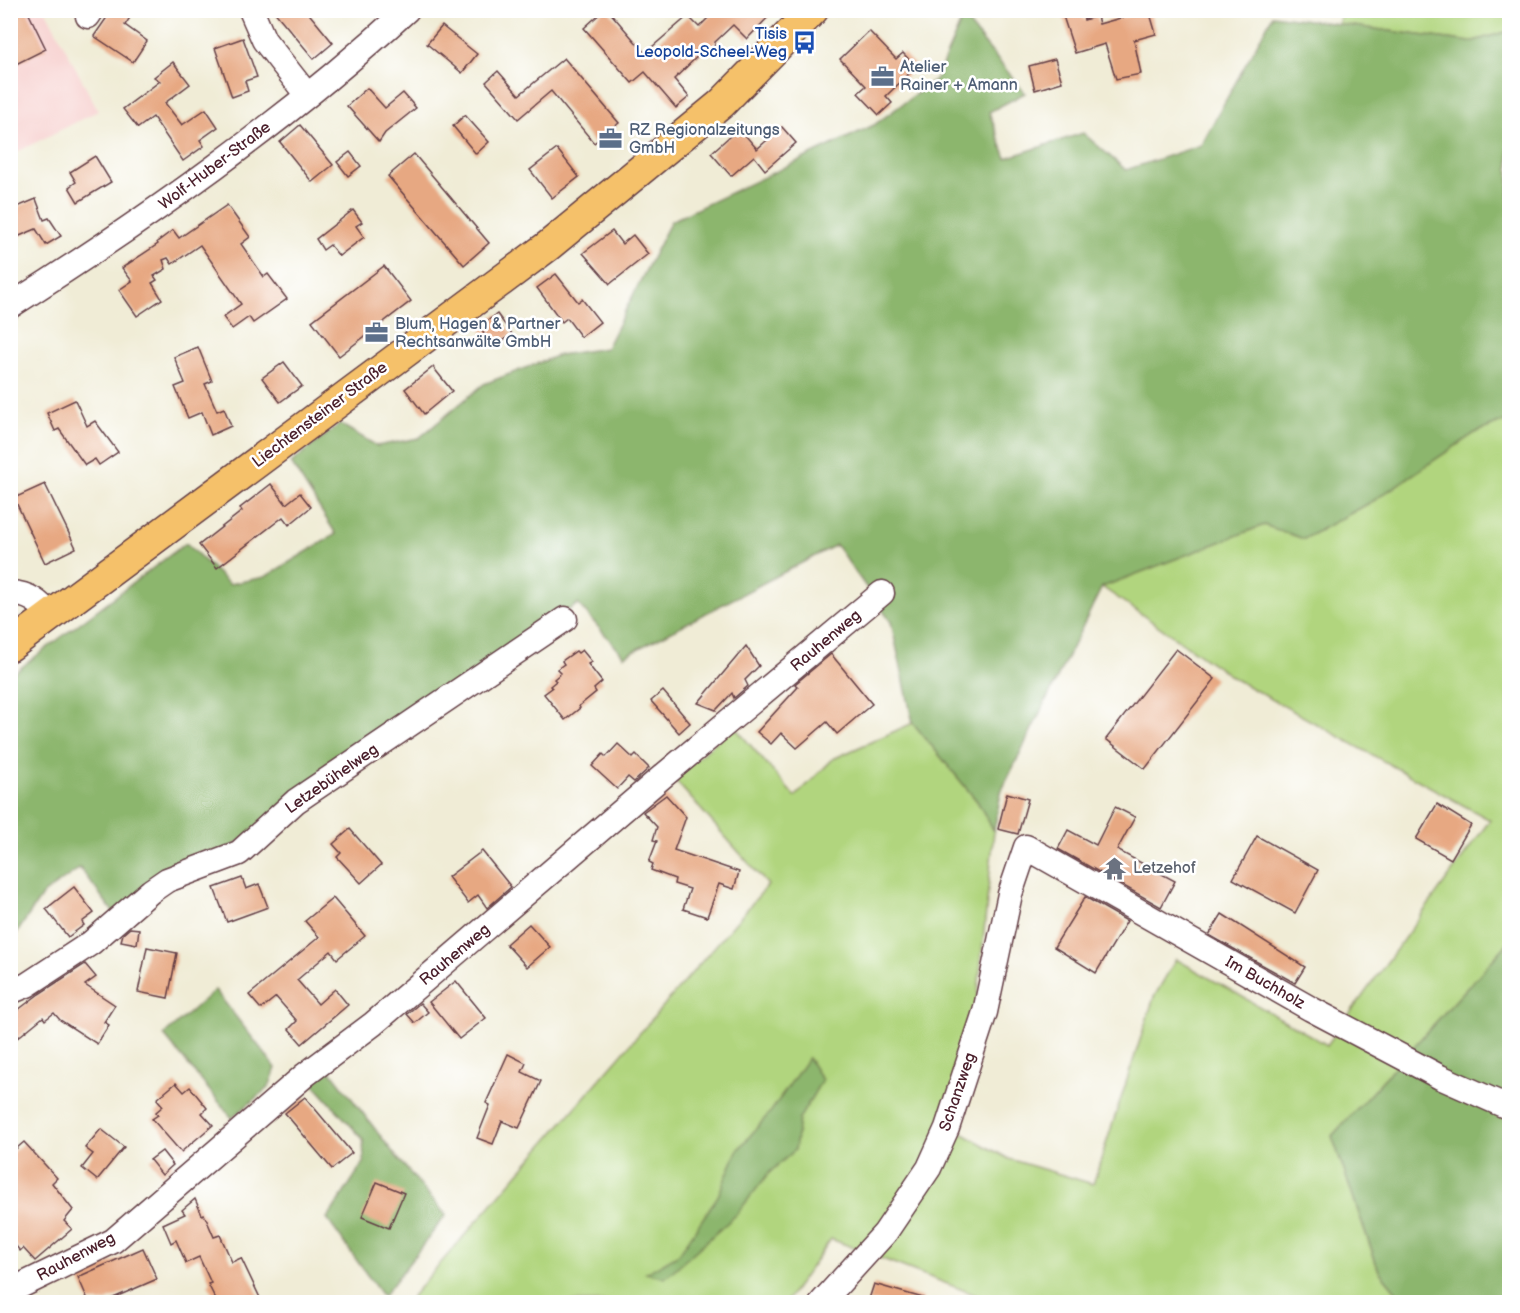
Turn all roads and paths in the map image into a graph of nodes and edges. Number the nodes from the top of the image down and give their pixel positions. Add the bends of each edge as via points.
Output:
1 (251, 10) edge
2 (407, 10) edge
3 (813, 10) edge
4 (307, 95) junction
5 (10, 306) edge
6 (10, 593) edge
7 (882, 593) dead end
8 (51, 616) junction
9 (565, 619) dead end
10 (10, 646) edge
11 (1026, 847) joint
12 (10, 992) edge
13 (1509, 1108) edge
14 (10, 1291) edge
15 (822, 1302) edge

1 - 4 street via 264,40
2 - 4 street, Wolf-Huber-Straße
3 - 8 main road, Liechtensteiner Straße via 721,104 548,246
4 - 5 street, Wolf-Huber-Straße via 202,178
6 - 8 street via 39,602
7 - 14 street, Rauhenweg via 113,1240
8 - 10 main road, Liechtensteiner Straße
9 - 12 street, Letzebühelweg via 296,801 239,853 167,880 91,943
11 - 13 street, Im Buchholz via 1311,1009 1440,1077
11 - 15 street, Schanzweg via 1010,894 985,1012 934,1158 885,1233

